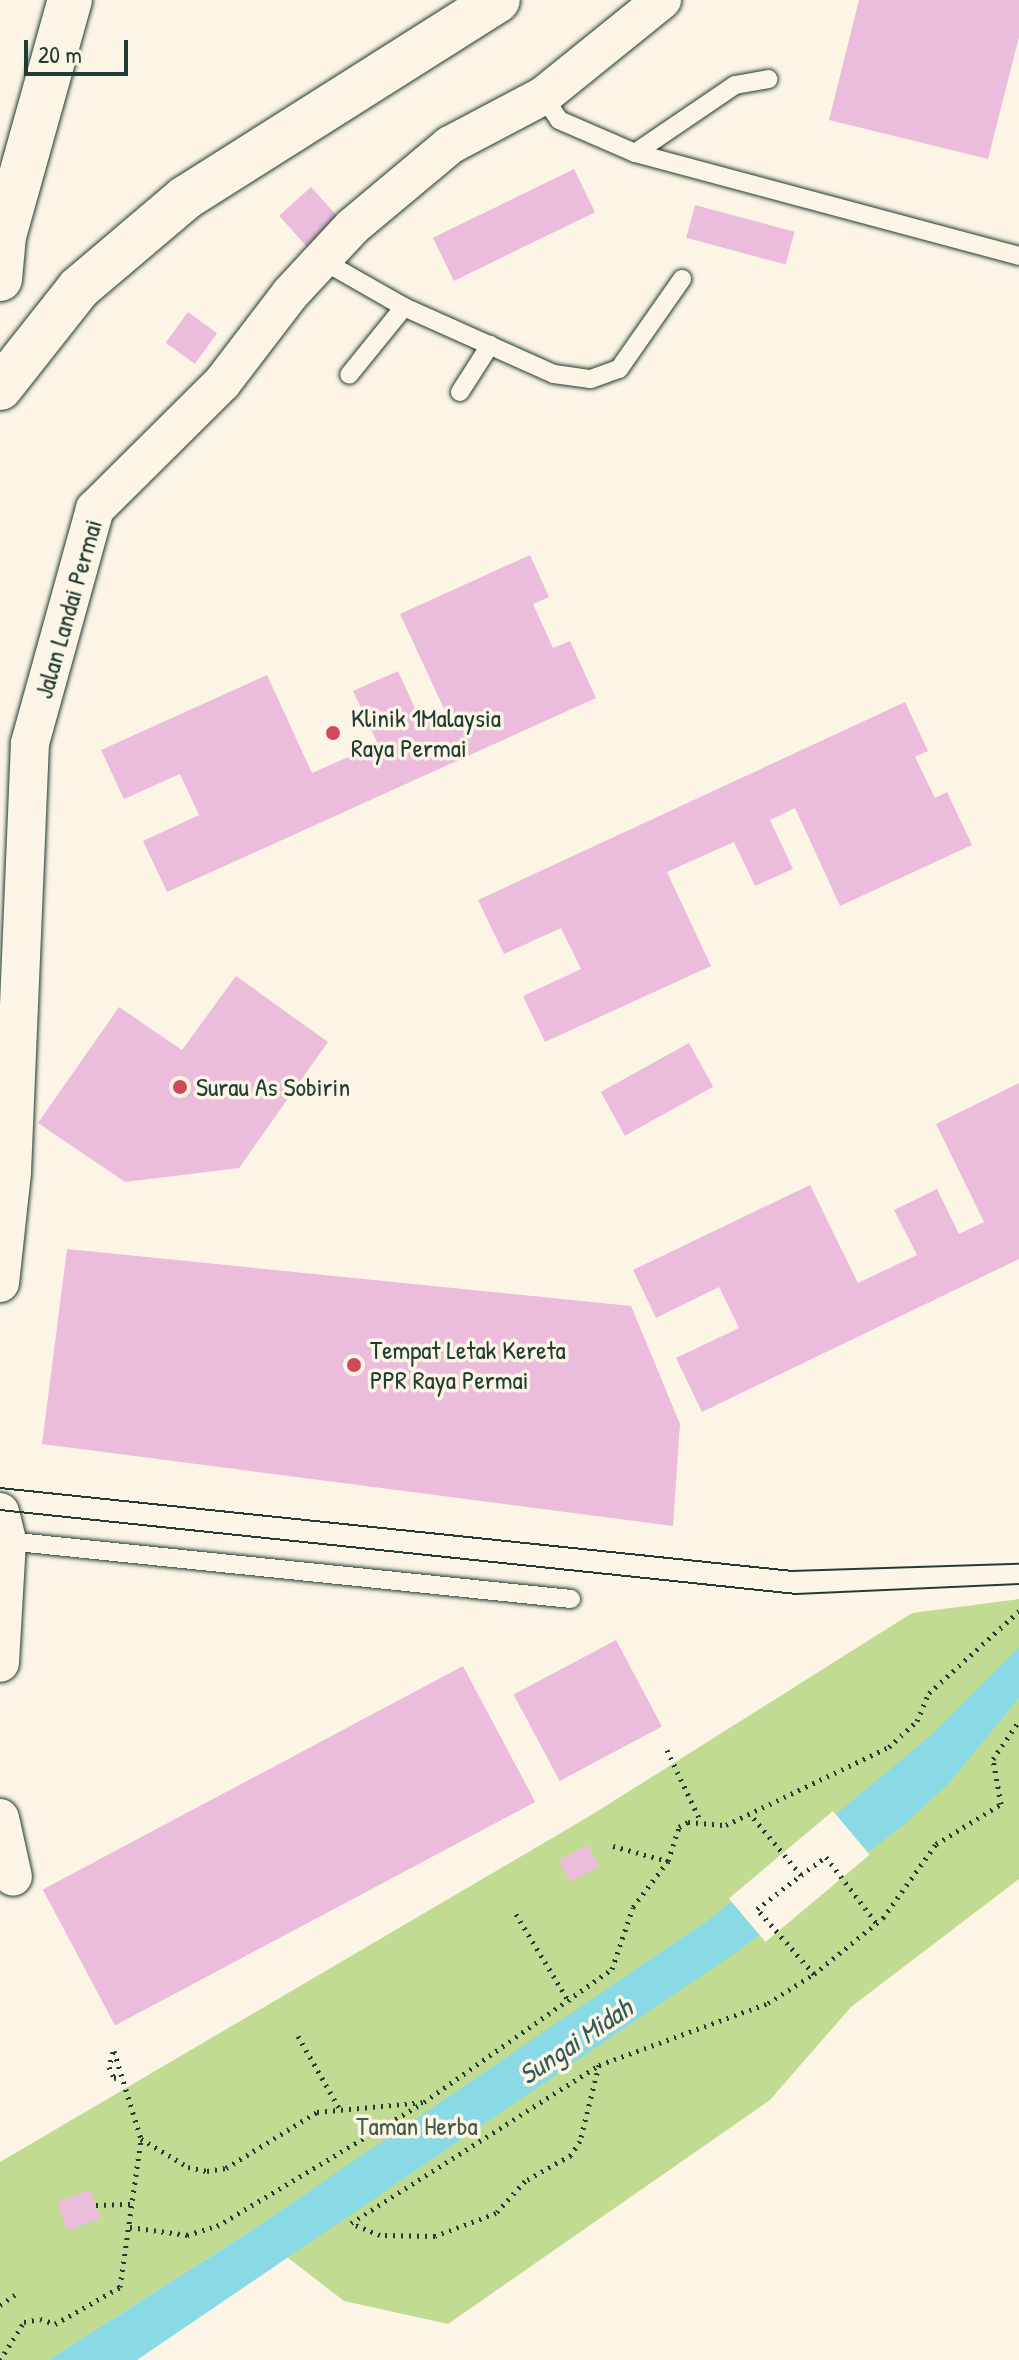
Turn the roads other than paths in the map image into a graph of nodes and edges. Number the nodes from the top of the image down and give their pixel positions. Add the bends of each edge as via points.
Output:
1 (70, 0) edge
2 (498, 0) edge
3 (662, 0) edge
4 (768, 79) dead end
5 (543, 96) junction
6 (635, 153) junction
7 (1019, 256) edge
8 (320, 259) junction
9 (0, 279) edge
10 (682, 279) dead end
11 (404, 307) junction
12 (490, 345) junction
13 (349, 375) dead end
14 (0, 388) edge
15 (460, 392) dead end
16 (0, 1283) edge
17 (4, 1526) edge
18 (571, 1599) dead end
19 (0, 1663) edge
20 (0, 1818) edge
21 (13, 1877) dead end

1 - 9 highway via 4,236
2 - 14 highway via 185,198 79,288
3 - 5 street, Jalan Landai Permai
4 - 6 lane via 735,85
5 - 6 lane via 559,120
5 - 8 street, Jalan Landai Permai via 450,145
6 - 7 lane
8 - 11 lane
8 - 16 street, Jalan Landai Permai via 222,383 95,509 30,743 12,1172
10 - 12 lane via 619,369 591,379 554,374
11 - 12 lane
11 - 13 lane
12 - 15 lane
17 - 18 lane
17 - 19 street
20 - 21 street

